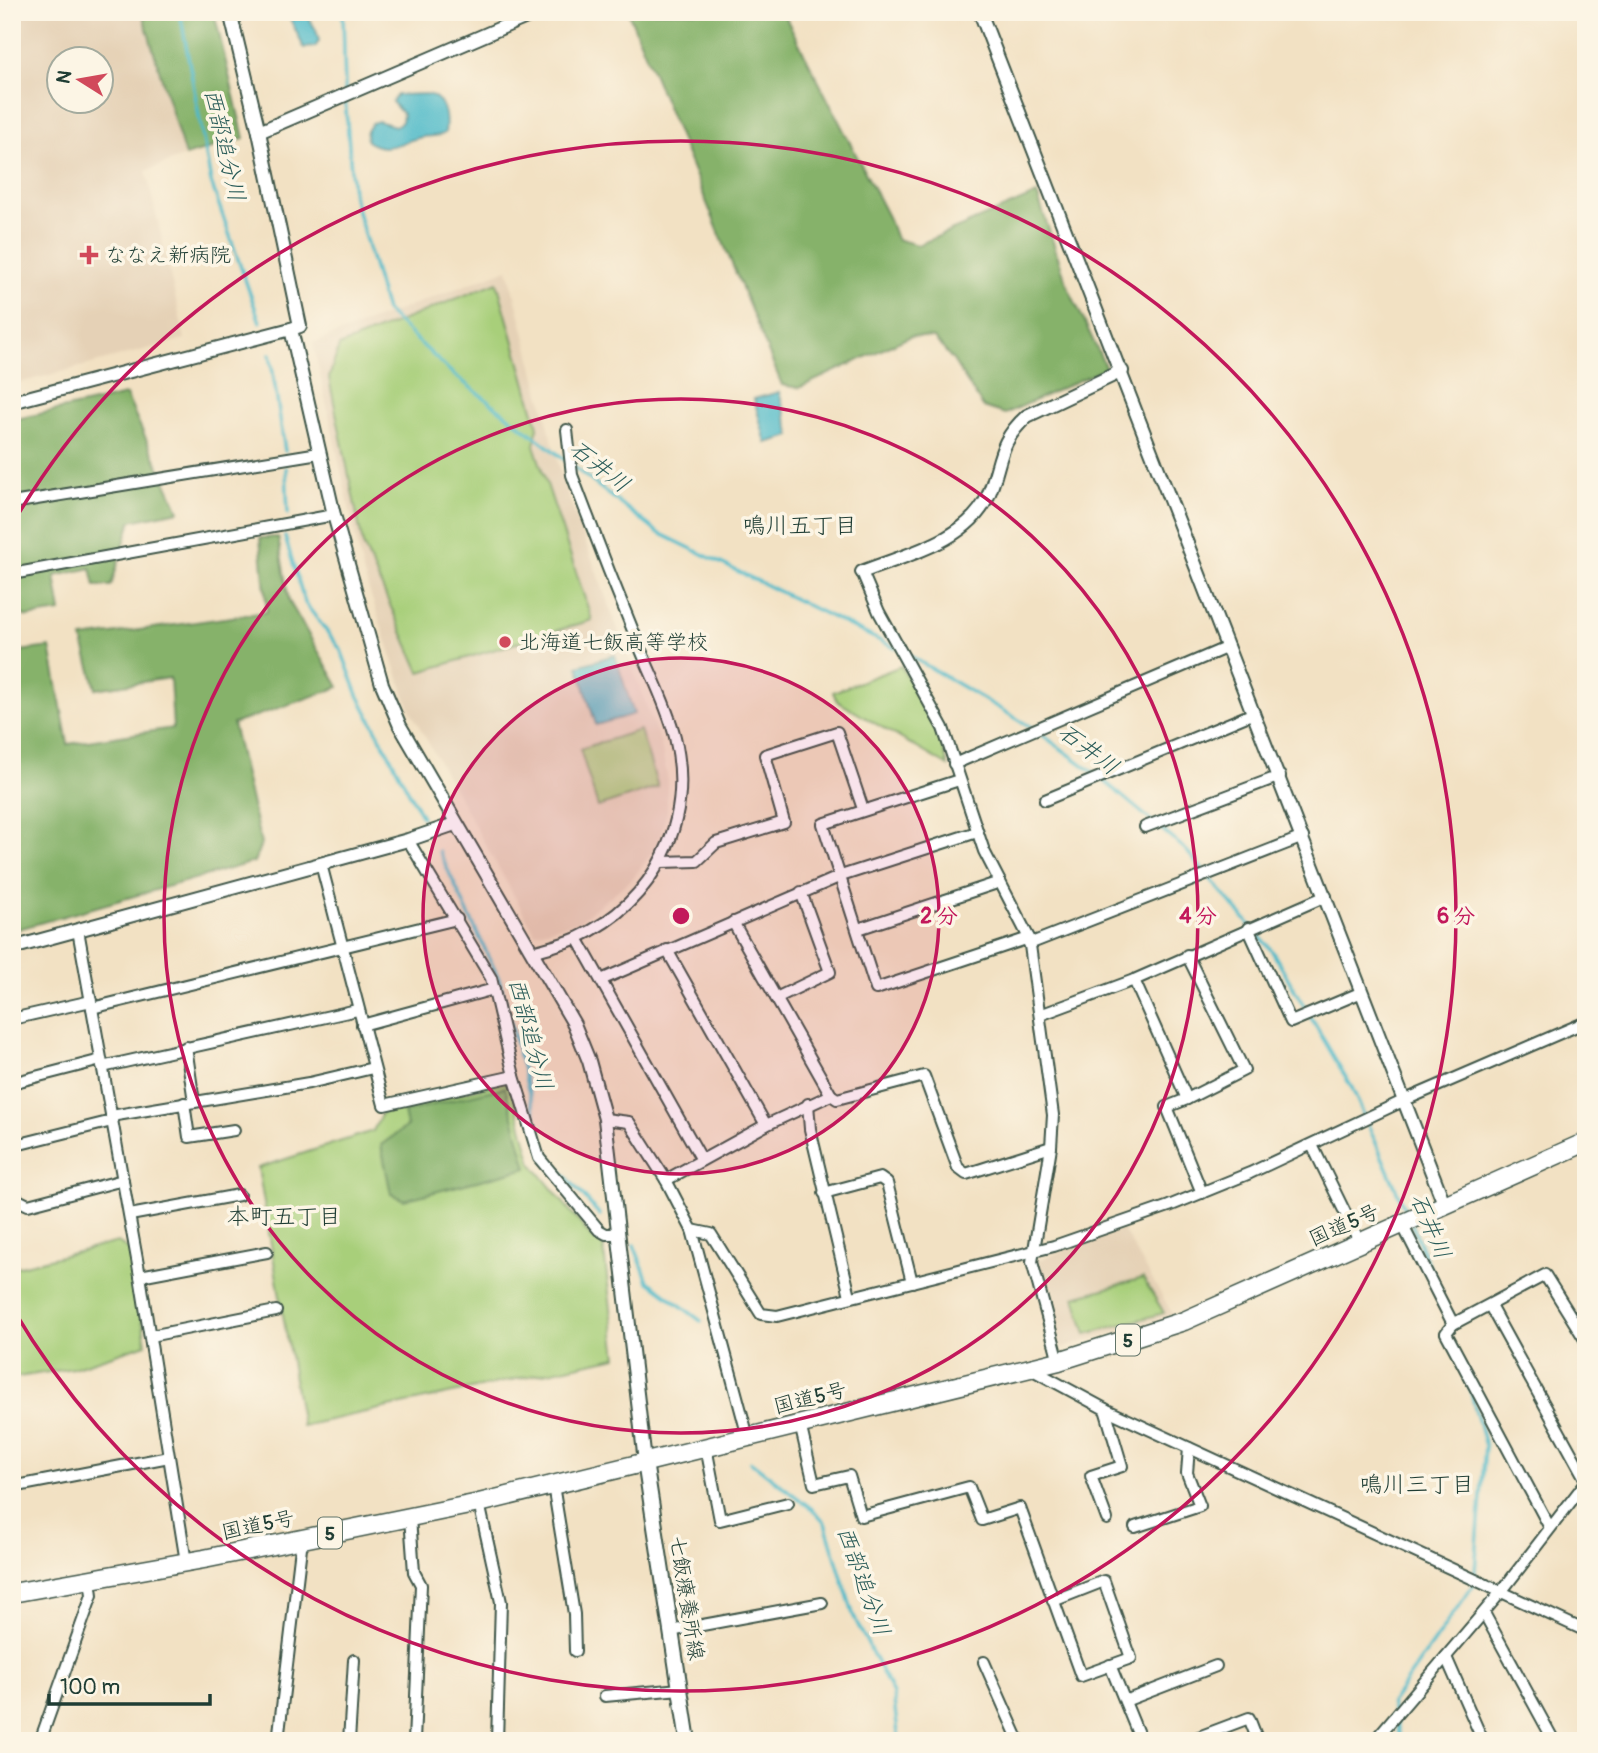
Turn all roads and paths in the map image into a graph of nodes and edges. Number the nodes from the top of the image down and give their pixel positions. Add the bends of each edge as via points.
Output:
1 (230, 12) edge
2 (538, 12) edge
3 (980, 12) edge
4 (259, 132) junction
5 (291, 330) junction
6 (1122, 371) junction
7 (12, 402) edge
8 (567, 430) dead end
9 (319, 453) junction
10 (12, 503) edge
11 (334, 515) junction
12 (862, 572) joint
13 (12, 574) edge
14 (1228, 647) junction
15 (1254, 713) junction
16 (954, 764) junction
17 (1280, 776) junction
18 (959, 780) junction
19 (1045, 800) dead end
20 (863, 809) junction
21 (455, 824) junction
22 (1145, 827) dead end
23 (977, 832) junction
24 (1303, 837) junction
25 (408, 840) junction
26 (662, 862) junction
27 (321, 864) junction
28 (841, 876) junction
29 (1000, 882) junction
30 (801, 892) junction
31 (1326, 896) junction
32 (457, 919) junction
33 (733, 922) junction
34 (1248, 928) junction
35 (858, 929) junction
36 (78, 930) junction
37 (577, 938) junction
38 (1029, 941) junction
39 (12, 948) edge
40 (341, 949) junction
41 (667, 950) junction
42 (532, 953) junction
43 (1187, 955) junction
44 (601, 980) junction
45 (1135, 980) junction
46 (494, 989) junction
47 (1362, 992) junction
48 (776, 998) junction
49 (92, 1004) junction
50 (357, 1010) junction
51 (1040, 1015) junction
52 (12, 1019) edge
53 (1586, 1022) edge
54 (362, 1025) junction
55 (187, 1047) junction
56 (102, 1064) junction
57 (373, 1068) junction
58 (514, 1076) junction
59 (12, 1083) edge
60 (831, 1094) junction
61 (1186, 1099) junction
62 (1405, 1100) junction
63 (189, 1103) junction
64 (808, 1104) junction
65 (111, 1119) junction
66 (605, 1119) junction
67 (765, 1125) junction
68 (234, 1130) dead end
69 (1586, 1142) edge
70 (1311, 1145) junction
71 (12, 1146) edge
72 (1051, 1147) junction
73 (702, 1160) junction
74 (666, 1180) junction
75 (123, 1181) junction
76 (12, 1188) edge
77 (824, 1193) junction
78 (1202, 1193) junction
79 (239, 1195) dead end
80 (1445, 1206) junction
81 (130, 1215) junction
82 (1402, 1224) junction
83 (692, 1230) junction
84 (617, 1234) junction
85 (1360, 1243) junction
86 (267, 1252) dead end
87 (1032, 1252) junction
88 (141, 1276) junction
89 (912, 1282) junction
90 (850, 1296) junction
91 (1490, 1306) junction
92 (276, 1311) dead end
93 (1453, 1324) junction
94 (150, 1336) junction
95 (1586, 1341) edge
96 (1059, 1361) junction
97 (1029, 1368) junction
98 (1105, 1409) junction
99 (800, 1424) junction
100 (748, 1437) junction
101 (706, 1447) junction
102 (1189, 1448) junction
103 (169, 1457) junction
104 (645, 1462) junction
105 (553, 1485) junction
106 (12, 1487) edge
107 (1584, 1487) edge
108 (480, 1503) junction
109 (788, 1503) dead end
110 (410, 1518) junction
111 (1107, 1519) dead end
112 (1549, 1526) junction
113 (1135, 1527) dead end
114 (302, 1539) junction
115 (186, 1562) junction
116 (90, 1579) junction
117 (1501, 1592) junction
118 (12, 1594) edge
119 (1054, 1601) junction
120 (822, 1603) dead end
121 (1484, 1613) junction
122 (670, 1630) junction
123 (1586, 1631) edge
124 (575, 1651) dead end
125 (1446, 1657) junction
126 (354, 1660) dead end
127 (984, 1662) dead end
128 (1111, 1665) junction
129 (1216, 1666) dead end
130 (680, 1689) junction
131 (605, 1696) dead end
132 (1125, 1701) junction
133 (40, 1741) edge
134 (278, 1741) edge
135 (349, 1741) edge
136 (414, 1741) edge
137 (497, 1741) edge
138 (688, 1741) edge
139 (1018, 1741) edge
140 (1141, 1741) edge
141 (1197, 1741) edge
142 (1258, 1741) edge
143 (1374, 1741) edge
144 (1483, 1741) edge
145 (1554, 1741) edge

1 - 4 street
2 - 4 street
3 - 6 street
4 - 5 street via 300,326
5 - 7 street
5 - 9 street
6 - 12 street via 1027,416 1016,426 1000,450 987,497 965,527
6 - 14 street
8 - 26 street via 572,475 674,735 681,796
9 - 10 street
9 - 11 street
11 - 13 street
11 - 21 street via 382,684
12 - 16 street via 943,728
14 - 15 street
14 - 16 street
15 - 17 street
15 - 19 street
16 - 18 street
17 - 22 street
17 - 24 street
18 - 20 street
18 - 23 street
20 - 26 street via 837,732 765,755 784,822 716,843 697,861
20 - 28 street via 822,824
21 - 25 street
21 - 42 street
23 - 28 street
23 - 29 street
24 - 31 street
24 - 38 street
25 - 27 street
25 - 32 street
26 - 37 street via 636,897
27 - 36 street
27 - 40 street
28 - 30 street
28 - 35 street
29 - 35 street
29 - 38 street
30 - 33 street
30 - 48 street via 830,972
31 - 34 street
31 - 47 street
32 - 40 street
32 - 46 street
33 - 41 street
33 - 48 street
34 - 43 street
34 - 47 street via 1292,1022
35 - 38 street via 876,989
36 - 39 street
36 - 49 street
37 - 42 street
37 - 44 street
38 - 51 street
40 - 49 street
40 - 50 street
41 - 44 street
41 - 67 street
42 - 66 street via 574,1024
43 - 45 street
43 - 61 street via 1244,1069
44 - 73 street
45 - 51 street
45 - 61 street
46 - 54 street
46 - 58 street
47 - 62 street
48 - 60 street
49 - 52 street
49 - 56 street
50 - 54 street
50 - 55 street
51 - 72 street via 1052,1115
53 - 62 street
54 - 57 street
55 - 56 street
55 - 63 street
56 - 59 street
56 - 65 street
57 - 58 street via 384,1105
57 - 63 street
58 - 84 street via 539,1158 599,1230
60 - 64 street
60 - 72 street via 837,1099 924,1076 958,1168 966,1174
61 - 78 street via 1167,1107
62 - 70 street
62 - 80 street
63 - 65 street
63 - 68 street via 189,1137
64 - 67 street
64 - 77 street
65 - 71 street
65 - 75 street
66 - 74 street via 629,1122
66 - 84 street
67 - 73 street
69 - 80 highway, 国道5号 / 5
70 - 78 street
70 - 85 street
72 - 87 street
73 - 74 street
74 - 83 street
75 - 76 street via 28,1205 14,1198
75 - 81 street
77 - 89 street via 880,1178 887,1183
77 - 90 street
78 - 87 street
79 - 81 street
80 - 82 highway, 国道5号 / 5
81 - 88 street
82 - 85 highway, 国道5号 / 5
82 - 93 street
83 - 90 street via 711,1234 766,1317
83 - 100 street
84 - 104 street
85 - 96 highway, 国道5号 / 5 via 1184,1321
86 - 88 street
87 - 89 street
87 - 96 street
88 - 94 street
89 - 90 street
91 - 93 street
91 - 95 street via 1545,1275
91 - 107 street
92 - 94 street
93 - 112 street via 1446,1333
94 - 103 street
96 - 97 highway, 国道5号 / 5
97 - 98 street
97 - 99 highway, 国道5号 / 5
98 - 102 street
98 - 111 street via 1122,1466 1091,1476
99 - 100 highway, 国道5号 / 5
99 - 119 street via 814,1483 849,1476 861,1516 968,1487 982,1520 1020,1508
100 - 101 highway, 国道5号 / 5
101 - 104 highway, 国道5号 / 5
101 - 109 street via 720,1520
102 - 113 street via 1187,1473 1200,1506
102 - 117 street
103 - 106 street
103 - 115 street
104 - 105 highway, 国道5号 / 5
104 - 122 main road, 七飯療養所線
105 - 108 highway, 国道5号 / 5
105 - 124 street via 574,1614
107 - 112 street
108 - 110 highway, 国道5号 / 5
108 - 137 street via 500,1602
110 - 114 highway, 国道5号 / 5
110 - 136 street via 414,1572 421,1585
112 - 117 street
114 - 115 highway, 国道5号 / 5
114 - 134 street
115 - 116 highway, 国道5号 / 5
116 - 118 highway, 国道5号 / 5
116 - 133 street via 92,1595
117 - 121 street
117 - 123 street
119 - 128 street via 1082,1676
119 - 128 street via 1104,1581 1130,1658
120 - 122 street
121 - 125 street
121 - 145 street
122 - 130 main road, 七飯療養所線
125 - 143 street
125 - 144 street
126 - 135 street
127 - 139 street
128 - 132 street
129 - 132 street
130 - 131 street
130 - 138 main road, 七飯療養所線
132 - 140 street
141 - 142 street via 1249,1718

